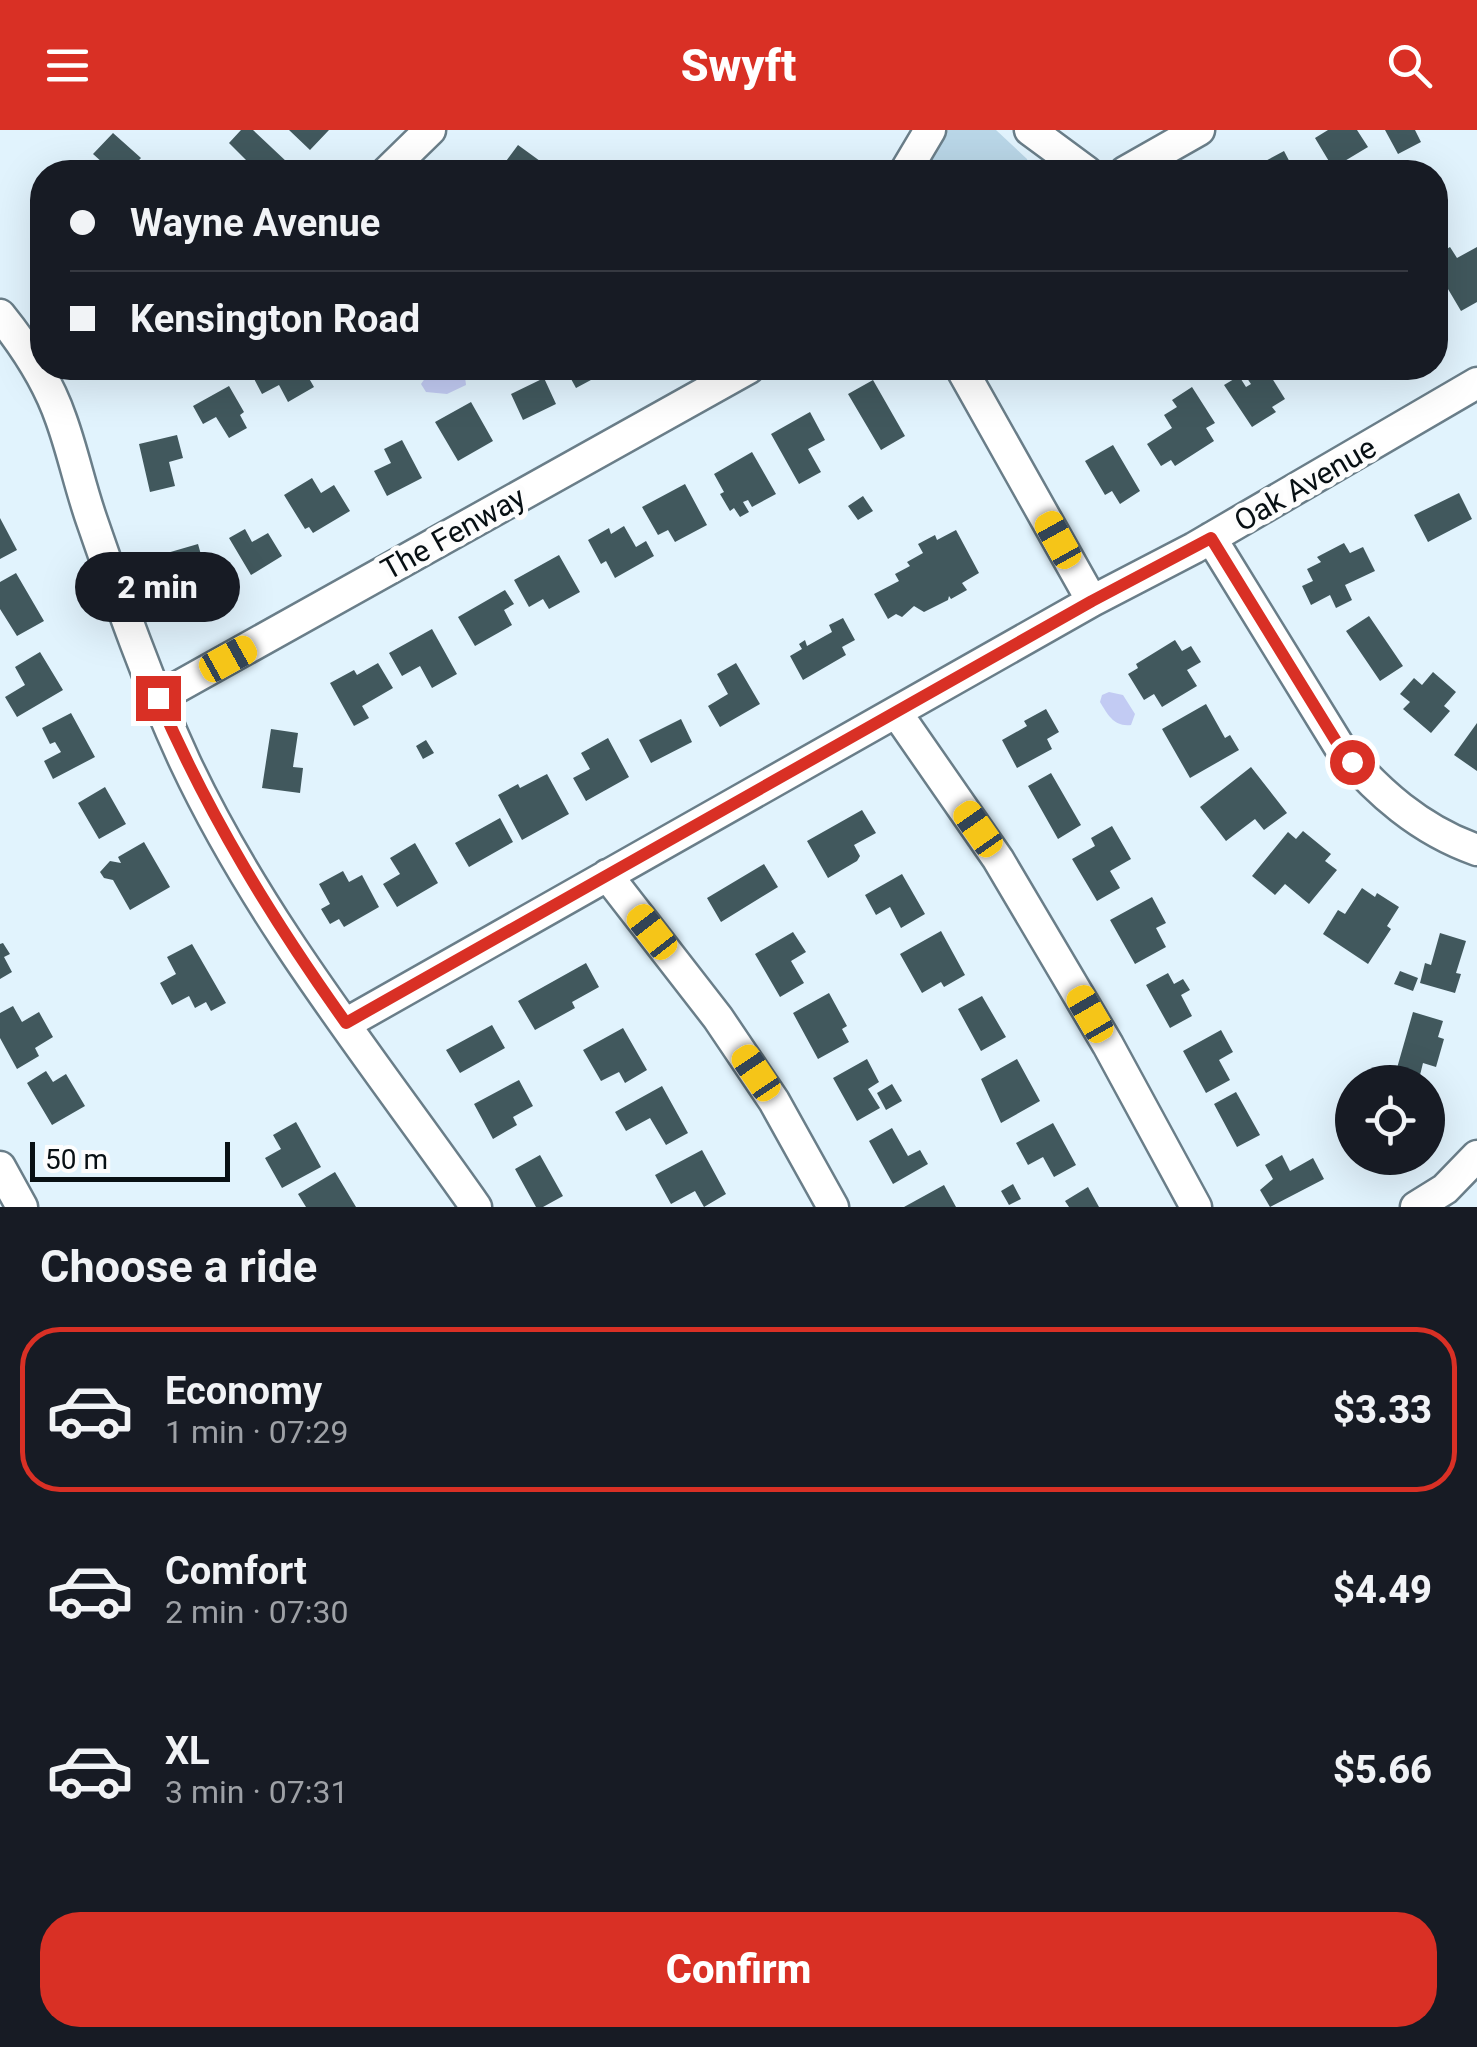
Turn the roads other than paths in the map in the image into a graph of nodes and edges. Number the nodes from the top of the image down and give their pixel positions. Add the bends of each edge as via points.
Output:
1 (430, 130) edge
2 (930, 130) edge
3 (1030, 130) edge
4 (1199, 130) edge
5 (399, 160) edge
6 (912, 160) edge
7 (1071, 160) edge
8 (1147, 160) edge
9 (0, 315) edge
10 (30, 346) edge
11 (58, 380) edge
12 (728, 380) edge
13 (968, 380) edge
14 (1477, 383) edge
15 (1211, 538) junction
16 (1092, 601) junction
17 (158, 698) junction
18 (896, 712) junction
19 (1477, 850) edge
20 (607, 876) junction
21 (346, 1023) junction
22 (1476, 1159) edge
23 (0, 1167) edge
24 (22, 1207) edge
25 (476, 1207) edge
26 (833, 1207) edge
27 (1196, 1207) edge
28 (1416, 1207) edge

1 - 5 street
2 - 6 street
3 - 7 street
4 - 8 street
9 - 10 street
11 - 17 street via 61,417 91,518
12 - 17 street, The Fenway
13 - 16 street
14 - 15 street, Oak Avenue
15 - 16 street, Oak Avenue
15 - 19 street via 1339,746 1365,777 1428,827
16 - 18 street, Oak Avenue
17 - 21 street via 232,850
18 - 20 street, Oak Avenue
18 - 27 street via 998,859
20 - 21 street, Oak Avenue
20 - 26 street via 718,1018
21 - 25 street
22 - 28 street
23 - 24 street

